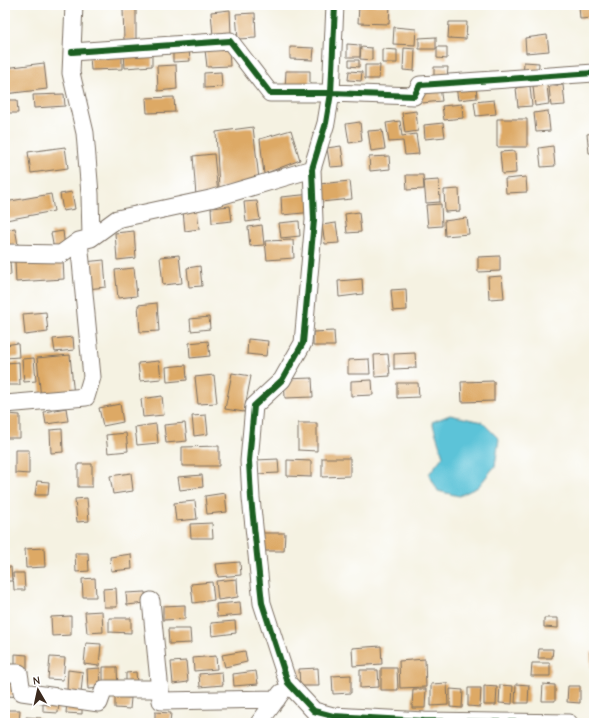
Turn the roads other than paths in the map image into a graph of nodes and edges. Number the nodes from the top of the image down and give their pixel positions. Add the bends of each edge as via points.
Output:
1 (74, 5) edge
2 (335, 5) edge
3 (72, 52) junction
4 (594, 73) edge
5 (331, 93) junction
6 (312, 169) junction
7 (85, 240) junction
8 (5, 253) edge
9 (5, 404) edge
10 (150, 601) dead end
11 (5, 672) edge
12 (288, 683) junction
13 (160, 689) junction
14 (277, 699) junction
15 (424, 722) edge
16 (259, 723) edge
17 (569, 723) edge

1 - 3 street
2 - 5 street
3 - 5 street via 230,41 270,93
3 - 7 street via 70,73 84,133 90,194
4 - 5 street via 420,85 414,96
5 - 6 street via 326,124
6 - 7 street via 210,199 117,218
6 - 12 street via 314,220 303,343 282,380 254,406 249,461 262,603
7 - 8 street via 61,254
7 - 9 street via 92,377 86,397
10 - 13 street
11 - 13 street via 19,673 22,692 98,703 104,689
12 - 14 street
12 - 15 street via 314,712 333,716
13 - 14 street via 161,701
14 - 16 street
15 - 17 street

